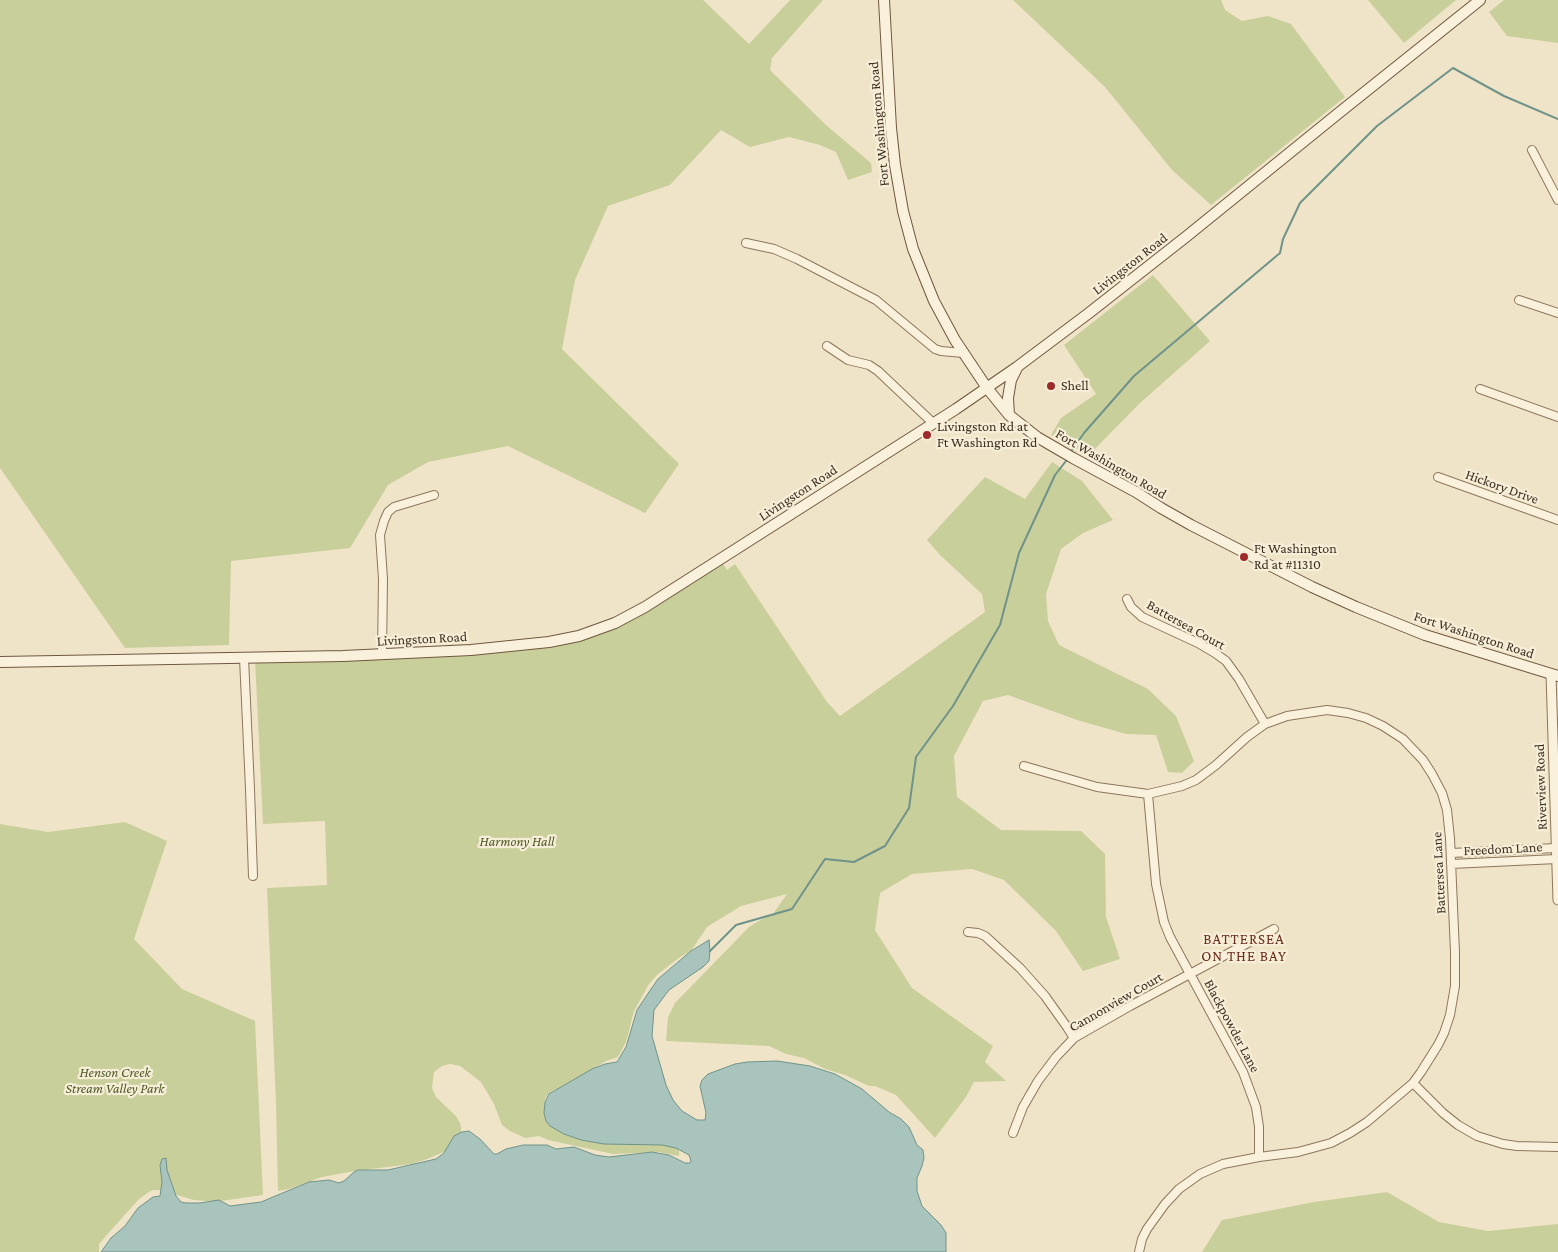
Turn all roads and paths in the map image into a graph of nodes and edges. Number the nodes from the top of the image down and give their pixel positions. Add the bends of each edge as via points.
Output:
1 (884, 0) edge
2 (1480, 0) edge
3 (1532, 150) dead end
4 (1558, 200) edge
5 (746, 243) dead end
6 (1519, 300) dead end
7 (1558, 313) edge
8 (827, 346) dead end
9 (963, 353) junction
10 (1017, 367) junction
11 (987, 388) junction
12 (1480, 389) dead end
13 (1009, 415) junction
14 (1558, 417) edge
15 (934, 423) junction
16 (1438, 477) dead end
17 (434, 495) dead end
18 (1558, 520) edge
19 (1127, 599) dead end
20 (382, 655) junction
21 (244, 658) junction
22 (0, 662) edge
23 (1554, 675) edge
24 (1265, 724) junction
25 (1024, 766) dead end
26 (1148, 794) junction
27 (1556, 848) junction
28 (1451, 853) junction
29 (1557, 859) junction
30 (1451, 864) junction
31 (253, 876) dead end
32 (1558, 900) edge
33 (1274, 929) dead end
34 (968, 932) dead end
35 (1190, 974) junction
36 (1074, 1038) junction
37 (1413, 1083) junction
38 (1013, 1133) dead end
39 (1558, 1147) edge
40 (1259, 1157) junction
41 (1139, 1252) edge

1 - 9 main road, Fort Washington Road via 891,128 903,211 926,285
2 - 10 main road, Livingston Road via 1188,236
3 - 4 street
5 - 9 street via 774,249 797,259 876,300 935,349
6 - 7 street
8 - 15 street via 848,360 869,365 878,371
9 - 11 main road, Fort Washington Road
10 - 11 main road, Livingston Road
10 - 13 main road via 1008,398
11 - 13 main road, Fort Washington Road
11 - 15 main road, Livingston Road
12 - 14 street
13 - 23 main road, Fort Washington Road via 1058,450 1191,525 1312,587 1425,635
15 - 20 main road, Livingston Road via 645,607 614,623 579,636 535,644
16 - 18 street, Hickory Drive
17 - 20 street via 394,507 384,520 380,535
19 - 24 street, Battersea Court via 1142,617 1198,643 1226,661
20 - 21 main road, Livingston Road
21 - 22 main road, Livingston Road
21 - 31 street
23 - 27 street, Riverview Road
24 - 26 street, Battersea Lane via 1196,780
24 - 28 street, Battersea Lane via 1300,713 1327,710 1366,718 1391,730 1411,746 1438,784 1447,810
25 - 26 street, Battersea Lane via 1098,787
26 - 35 street, Blackpowder Lane via 1159,903 1170,937
27 - 28 street, Freedom Lane
27 - 29 street, Riverview Road
28 - 30 street, Battersea Lane
29 - 30 street, Freedom Lane
29 - 32 street, Riverview Road
30 - 37 street, Battersea Lane via 1455,952 1450,1015 1441,1039
33 - 35 street, Cannonview Court
34 - 36 street via 985,936 1020,968 1045,996
35 - 36 street, Cannonview Court
35 - 40 street, Blackpowder Lane via 1232,1049 1252,1093 1258,1118
36 - 38 street, Cannonview Court via 1038,1081
37 - 39 street via 1443,1113 1477,1136 1517,1146
37 - 40 street, Battersea Lane via 1367,1122 1338,1140 1298,1152
40 - 41 street, Battersea Lane via 1211,1168 1179,1189 1147,1229

